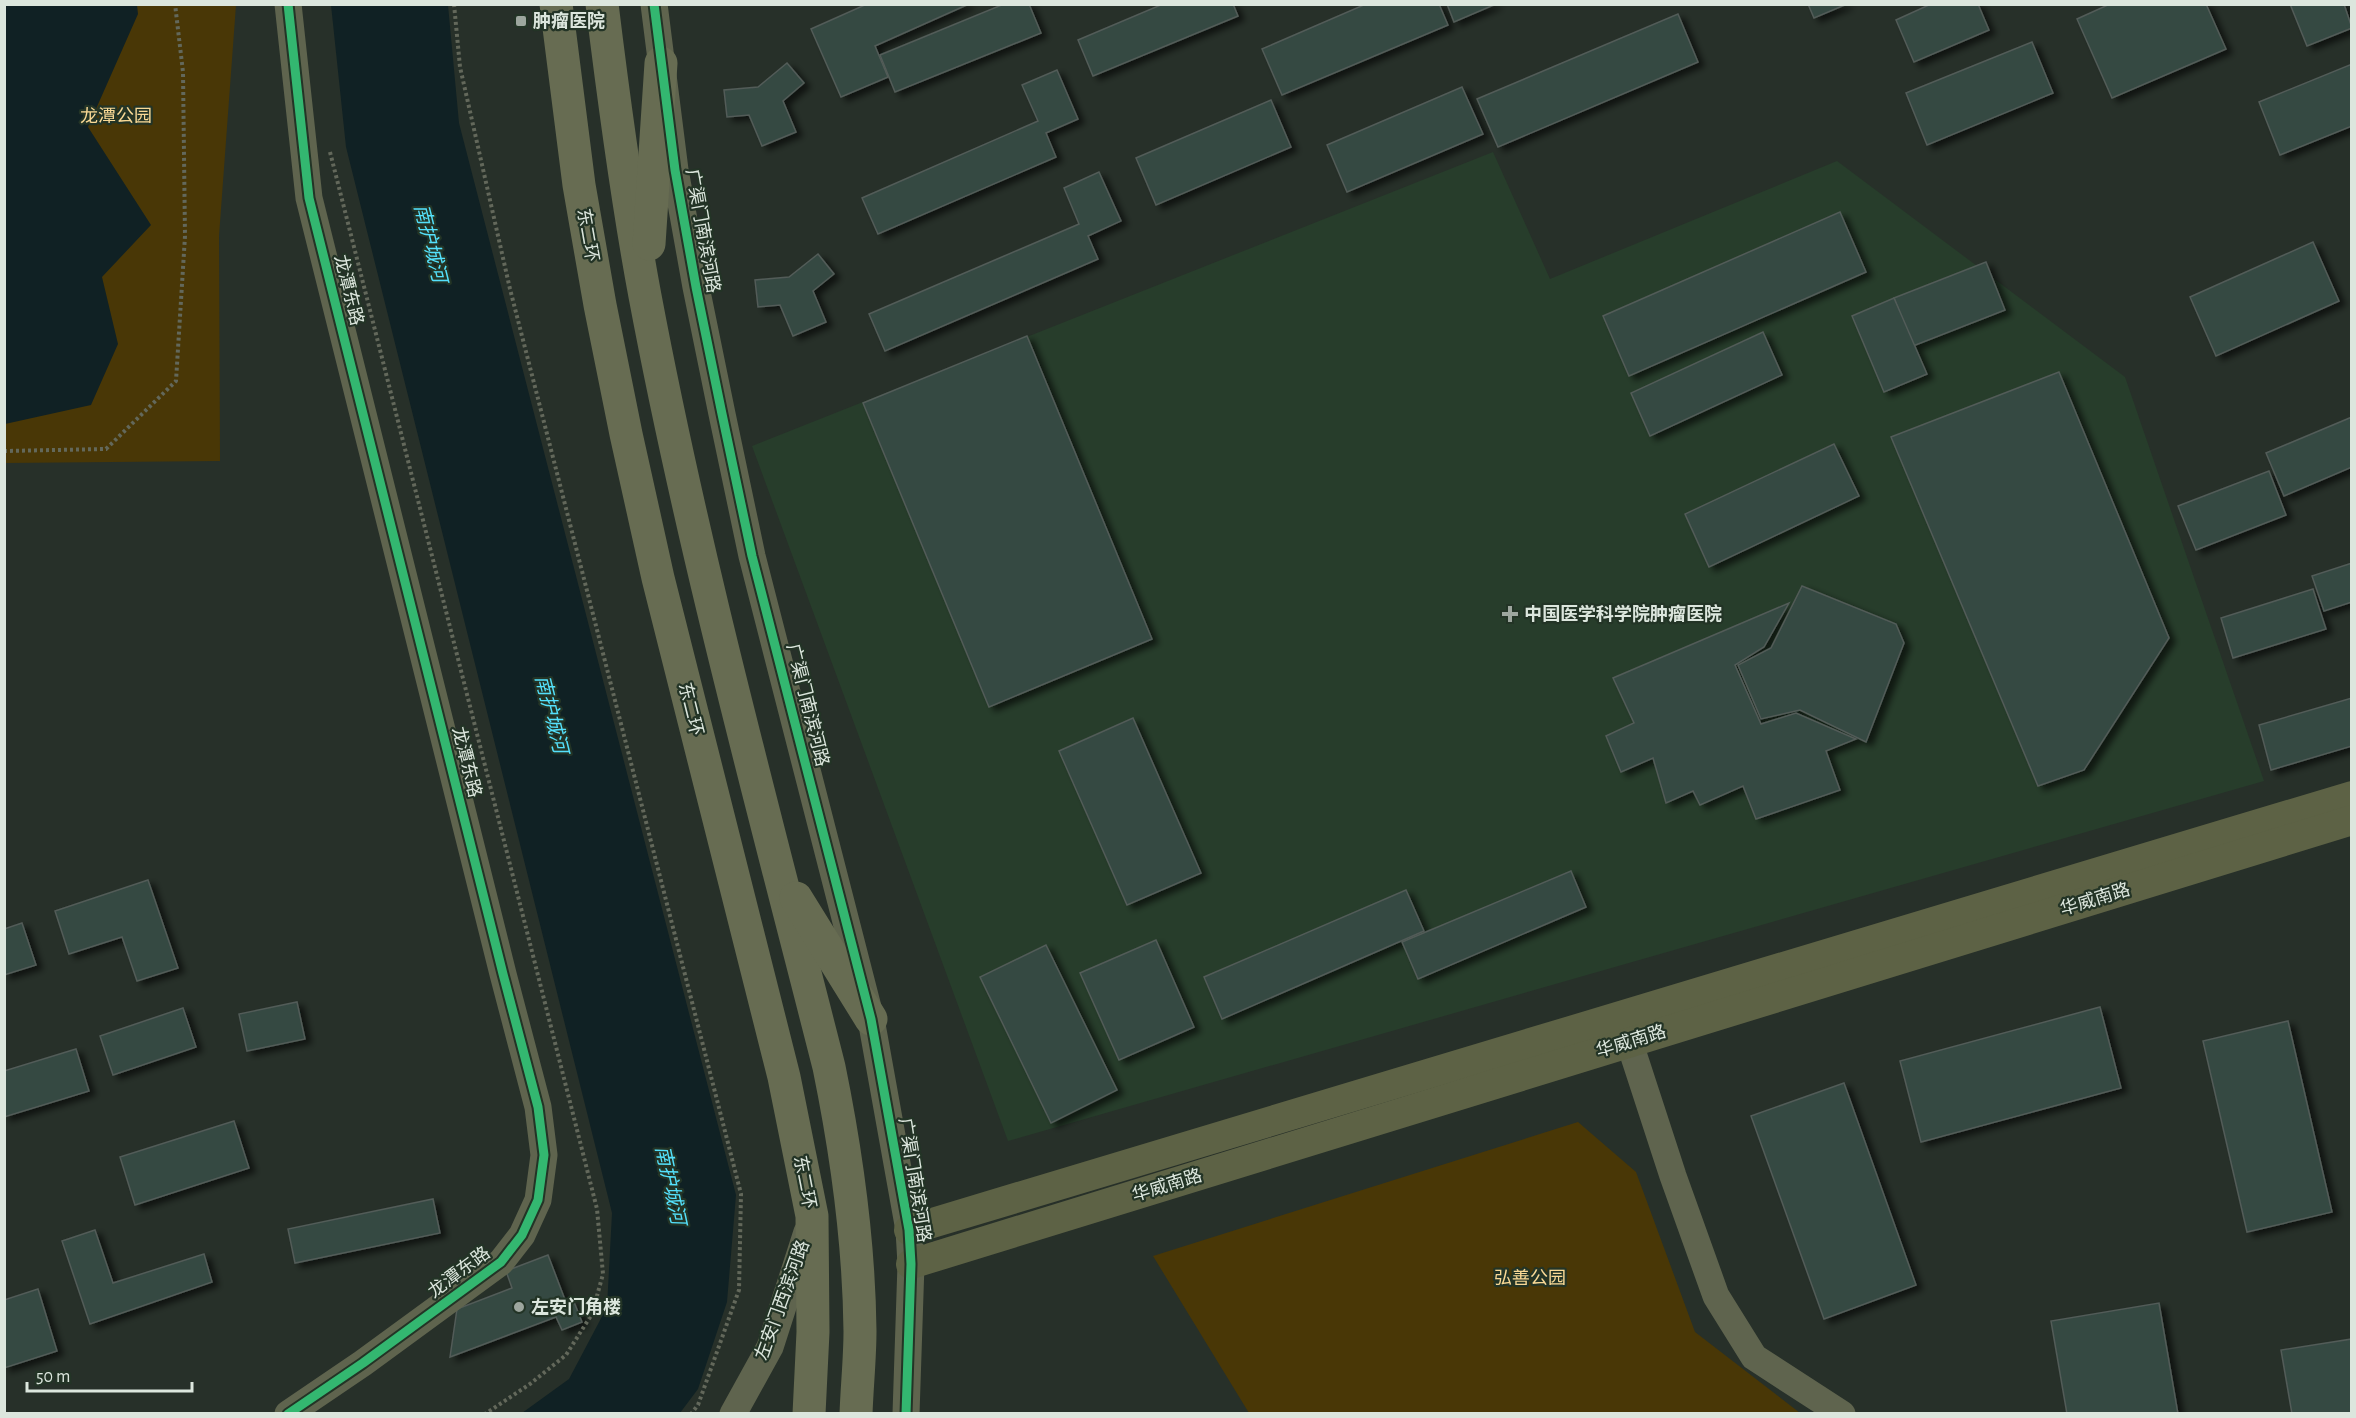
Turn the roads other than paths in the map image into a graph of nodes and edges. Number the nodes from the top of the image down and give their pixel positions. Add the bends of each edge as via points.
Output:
1 (288, 4) edge
2 (556, 4) edge
3 (603, 4) edge
4 (654, 4) edge
5 (661, 63) junction
6 (645, 296) junction
7 (2352, 796) edge
8 (2352, 820) edge
9 (780, 873) junction
10 (871, 1019) junction
11 (1629, 1041) junction
12 (812, 1216) junction
13 (909, 1230) junction
14 (911, 1264) junction
15 (288, 1413) edge
16 (733, 1413) edge
17 (809, 1413) edge
18 (856, 1413) edge
19 (906, 1413) edge
20 (1842, 1413) edge

1 - 15 street, 龙潭东路 via 309,198 538,1107 544,1155 538,1200 522,1235 501,1262
2 - 12 highway, 东二环 via 579,185 626,434 657,578 784,1077
3 - 6 highway
4 - 5 street, 广渠门南滨河路
5 - 6 highway
5 - 10 street, 广渠门南滨河路 via 696,287 752,556
6 - 9 highway via 703,568
7 - 13 main road, 华威南路
8 - 11 main road, 华威南路
9 - 10 highway
9 - 18 highway via 846,1150 860,1332
10 - 13 street, 广渠门南滨河路
11 - 14 main road, 华威南路
11 - 20 street via 1716,1296 1754,1357
12 - 16 street, 左安门西滨河路 via 770,1347
12 - 17 highway, 东二环
13 - 14 street, 广渠门南滨河路
14 - 19 street, 广渠门南滨河路

